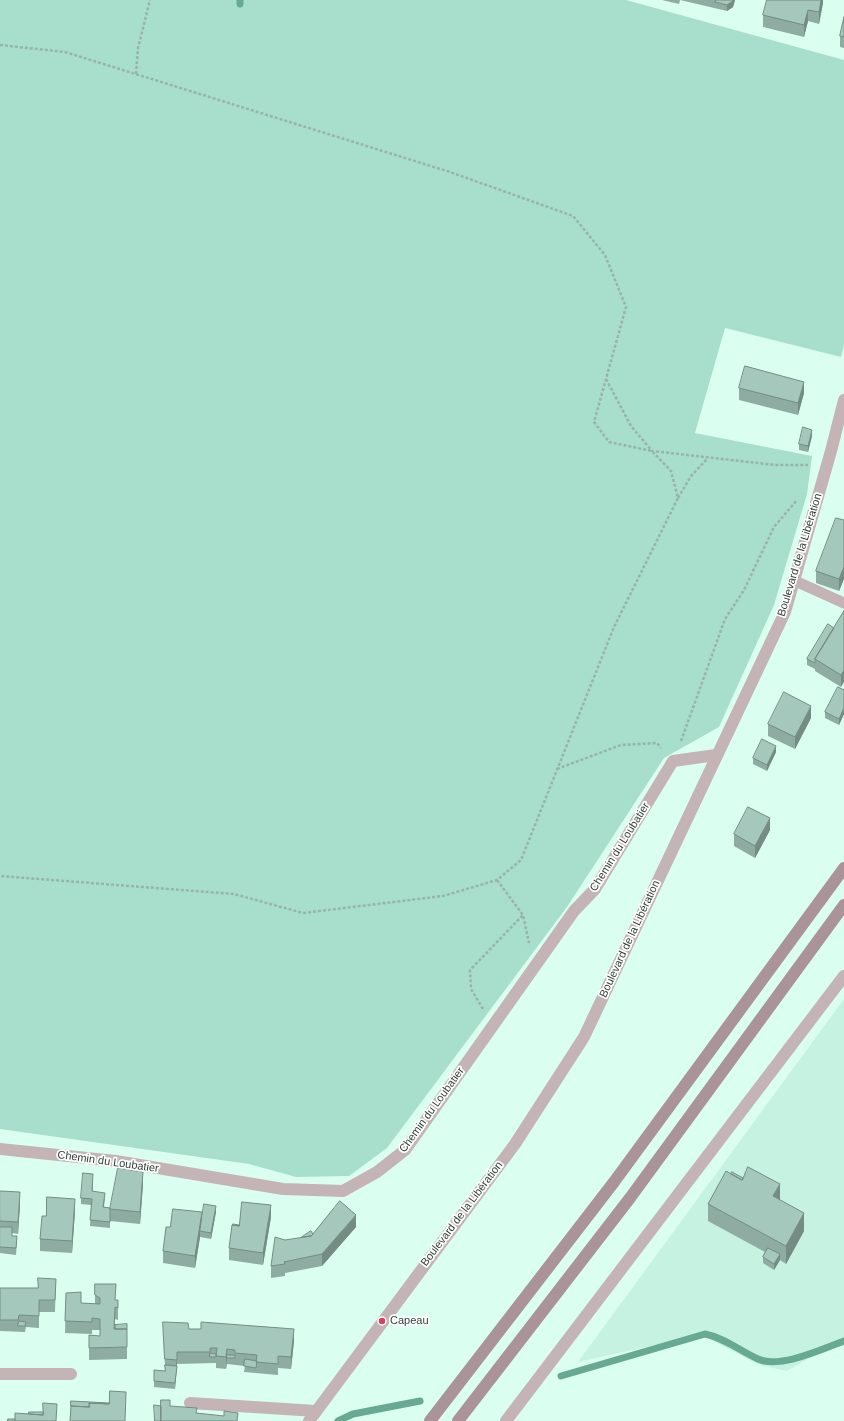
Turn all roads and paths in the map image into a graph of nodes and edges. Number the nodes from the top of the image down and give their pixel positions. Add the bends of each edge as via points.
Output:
1 (150, 0) edge
2 (0, 45) edge
3 (136, 74) junction
4 (606, 379) junction
5 (844, 400) edge
6 (652, 451) junction
7 (708, 458) junction
8 (827, 465) junction
9 (678, 498) junction
10 (798, 499) dead end
11 (793, 580) junction
12 (844, 603) edge
13 (716, 755) junction
14 (674, 761) junction
15 (557, 770) junction
16 (844, 868) edge
17 (0, 876) edge
18 (497, 880) junction
19 (844, 905) edge
20 (523, 915) junction
21 (534, 967) junction
22 (844, 976) edge
23 (493, 1025) junction
24 (0, 1148) edge
25 (0, 1374) edge
26 (71, 1374) dead end
27 (190, 1403) dead end
28 (316, 1411) junction
29 (309, 1421) edge
30 (430, 1421) edge
31 (458, 1421) edge
32 (506, 1421) edge

1 - 3 path via 138,48
2 - 3 path via 64,52
3 - 4 path via 450,172 573,216 605,255 626,307
4 - 6 path via 631,426
4 - 6 path via 594,422 608,442
5 - 8 street, Boulevard de la Libération
6 - 7 path
6 - 9 path via 672,471
7 - 8 path via 775,465
7 - 9 path via 691,476
8 - 11 street, Boulevard de la Libération
9 - 15 path via 614,627
10 - 14 path via 774,527 744,590 725,619
11 - 12 lane
11 - 13 street, Boulevard de la Libération via 785,612
13 - 14 street
13 - 28 street, Boulevard de la Libération via 584,1038 515,1144
14 - 15 path via 657,743 621,745
14 - 21 street, Chemin du Loubatier via 595,889 574,911
15 - 18 path via 521,860
16 - 30 main road via 614,1182
17 - 18 path via 234,894 303,913 444,896
18 - 20 path
19 - 31 main road via 630,1198
20 - 21 path
20 - 23 path via 470,970 471,989
21 - 23 street, Chemin du Loubatier
22 - 32 street
23 - 24 street, Chemin du Loubatier via 405,1150 378,1172 343,1191 283,1189 116,1161
25 - 26 street
27 - 28 street
28 - 29 street, Boulevard de la Libération

